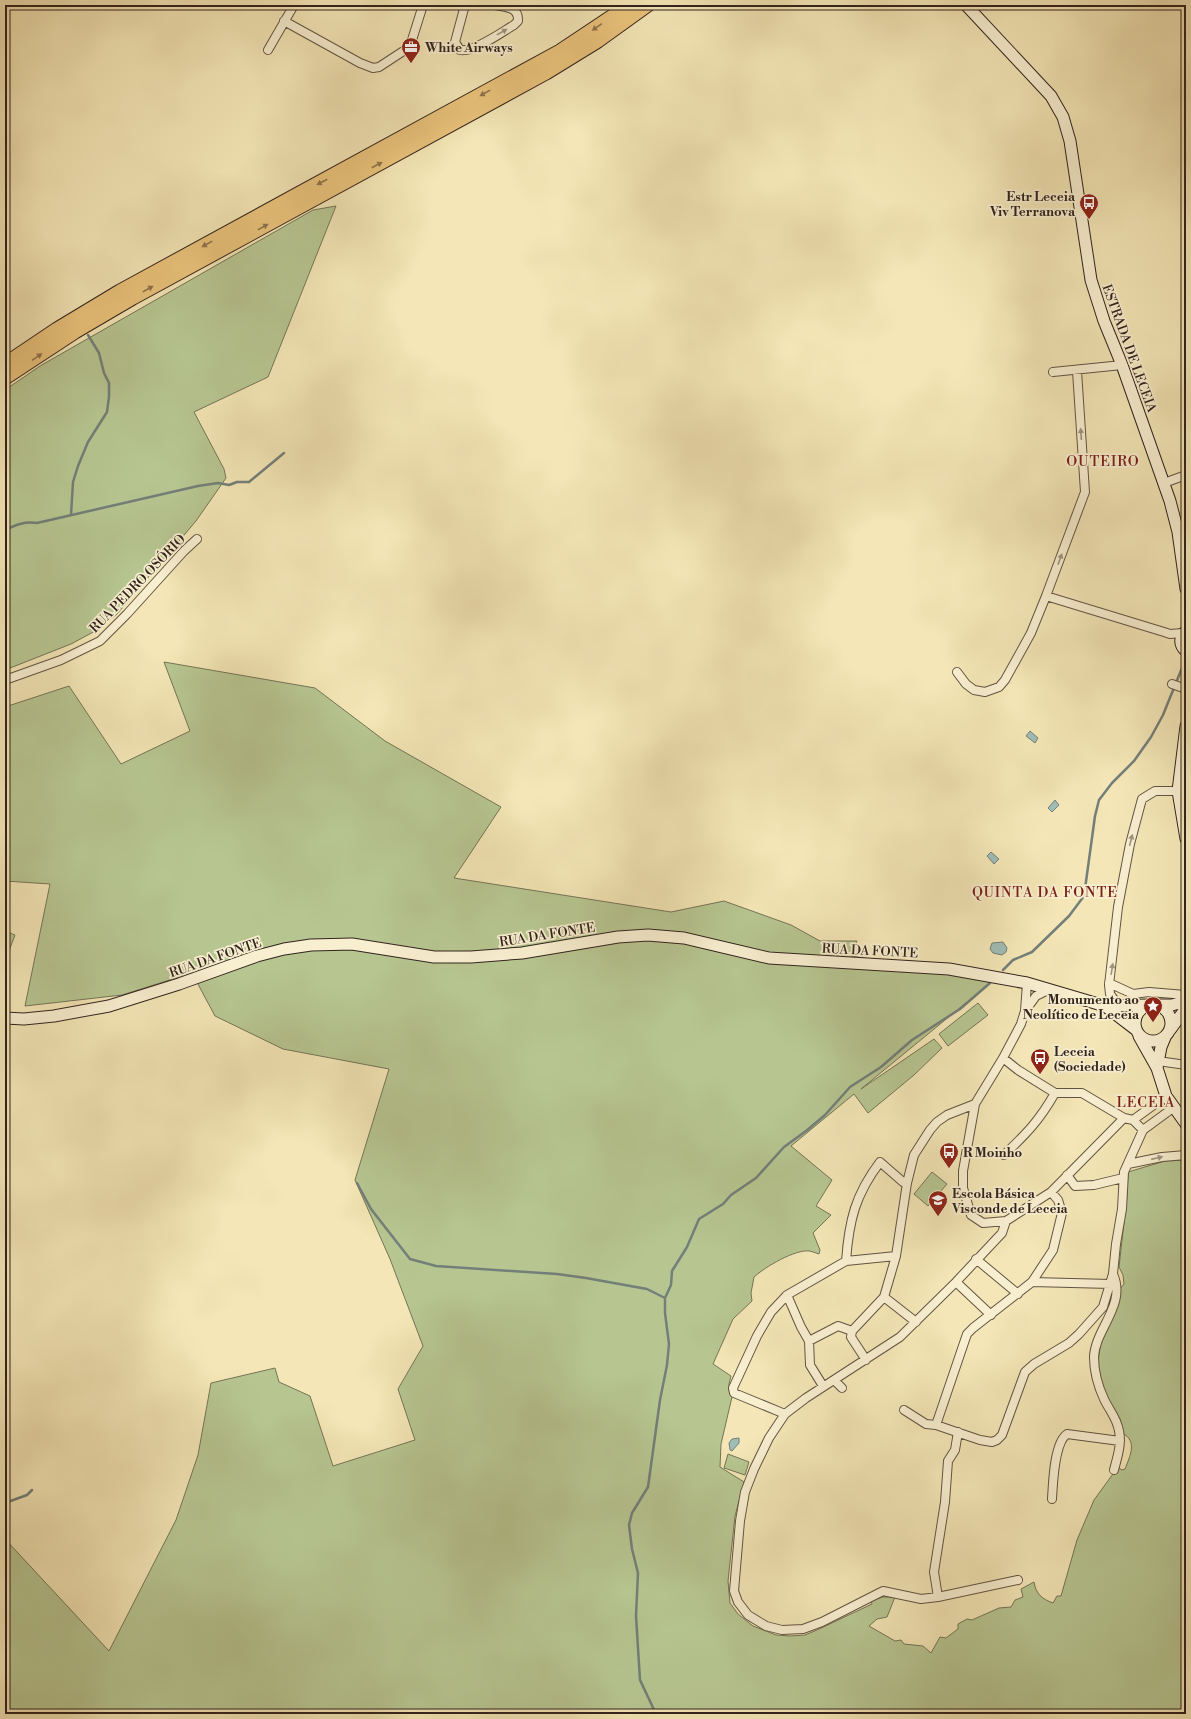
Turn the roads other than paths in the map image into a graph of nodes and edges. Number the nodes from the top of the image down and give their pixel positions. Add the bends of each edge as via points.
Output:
1 (294, 5) edge
2 (423, 5) edge
3 (465, 5) edge
4 (495, 5) edge
5 (629, 5) edge
6 (648, 5) edge
7 (966, 5) edge
8 (284, 22) junction
9 (268, 50) dead end
10 (5, 364) edge
11 (1122, 365) junction
12 (1077, 371) junction
13 (1053, 372) dead end
14 (5, 378) edge
15 (1186, 475) edge
16 (1164, 483) junction
17 (197, 539) dead end
18 (1186, 589) edge
19 (1046, 596) junction
20 (1185, 630) edge
21 (1164, 632) junction
22 (1184, 651) edge
23 (957, 672) dead end
24 (5, 680) edge
25 (1186, 726) edge
26 (1178, 791) junction
27 (1185, 824) edge
28 (1186, 839) edge
29 (1027, 983) junction
30 (1109, 983) junction
31 (1050, 989) junction
32 (1186, 995) edge
33 (1186, 1001) edge
34 (1102, 1005) junction
35 (1118, 1005) junction
36 (1146, 1005) junction
37 (1158, 1005) junction
38 (1186, 1008) edge
39 (1024, 1013) junction
40 (5, 1018) edge
41 (1137, 1032) junction
42 (1168, 1032) junction
43 (1003, 1058) junction
44 (1158, 1064) junction
45 (1186, 1065) edge
46 (1056, 1094) junction
47 (1165, 1094) junction
48 (975, 1104) junction
49 (1181, 1115) edge
50 (1124, 1118) junction
51 (1133, 1120) junction
52 (1143, 1130) junction
53 (1004, 1155) dead end
54 (1186, 1155) edge
55 (1128, 1164) junction
56 (1067, 1175) junction
57 (1123, 1178) junction
58 (908, 1183) junction
59 (1050, 1192) junction
60 (1006, 1221) junction
61 (896, 1256) junction
62 (976, 1259) junction
63 (846, 1261) junction
64 (1114, 1274) junction
65 (956, 1282) junction
66 (1032, 1282) junction
67 (1111, 1284) junction
68 (1018, 1294) junction
69 (786, 1295) junction
70 (884, 1297) junction
71 (991, 1315) junction
72 (916, 1322) junction
73 (852, 1331) junction
74 (809, 1341) junction
75 (866, 1360) junction
76 (834, 1380) junction
77 (824, 1386) junction
78 (842, 1388) dead end
79 (904, 1410) dead end
80 (785, 1414) junction
81 (936, 1425) junction
82 (958, 1432) junction
83 (1120, 1441) junction
84 (1114, 1470) dead end
85 (1052, 1499) dead end
86 (1018, 1580) dead end
87 (938, 1597) junction

1 - 8 street
2 - 8 street via 409,46 384,64 373,68
3 -> 4 street via 455,42 460,50 464,51 518,21 515,10
5 -> 10 main road via 560,51 115,294
14 -> 6 main road via 133,298 546,73 598,41
7 - 11 main road, ESTRADA DE LECEIA via 1051,96 1063,117 1070,141 1090,280
8 - 9 street
11 - 12 street
11 - 16 main road, ESTRADA DE LECEIA
12 - 13 street
19 -> 12 street via 1085,492
15 - 16 street
16 - 18 main road, ESTRADA DE LECEIA via 1178,532
17 - 24 street, RUA PEDRO OSÓRIO via 100,641 61,660
19 - 21 street
19 - 23 street via 1031,633 1006,680 999,687 984,692 974,690
20 - 21 street via 1170,634
20 - 22 main road via 1180,641
21 - 22 street
25 - 26 main road
26 - 27 main road
30 -> 26 street via 1118,907 1142,799 1155,791
27 - 28 main road
29 - 31 main road, RUA DA FONTE
29 - 39 street
29 - 40 main road, RUA DA FONTE via 934,967 769,958 700,941 660,935 618,937 522,953 471,957 434,957 352,944 326,944 264,954 149,995 104,1008 54,1016
30 - 32 street via 1133,994 1148,992
30 - 35 street via 1110,994
31 - 34 main road, RUA DA FONTE
31 - 39 street via 1036,996
33 - 37 main road
34 - 35 main road, RUA DA FONTE
34 - 41 main road, RUA DA FONTE
35 - 36 main road, RUA DA FONTE
36 - 37 main road
36 - 41 main road via 1137,1012
37 - 42 main road via 1168,1012
38 - 42 main road
39 - 43 street
41 - 42 main road via 1144,1039 1155,1041
41 - 44 main road
42 - 44 main road via 1161,1047
43 - 46 street
43 - 48 street
44 - 45 street
44 - 47 main road
46 - 50 street via 1082,1094
46 - 53 street via 1026,1135
47 - 49 main road
47 - 51 street
48 - 58 street via 947,1115 930,1130 914,1155
48 - 60 street via 963,1171 963,1188 969,1210 975,1218 983,1222
49 - 52 street
50 - 51 street
50 - 56 street
51 - 52 street
52 - 55 street
55 -> 54 street
55 - 57 street
56 - 57 street via 1075,1186 1094,1185
56 - 59 street
57 - 64 street
58 - 61 street
58 - 63 street via 903,1182 880,1162 870,1174 857,1199 848,1233
59 - 60 street
59 - 66 street via 1058,1200 1062,1213 1053,1250
60 - 62 street via 1002,1232
61 - 63 street
61 - 70 street
62 - 65 street
62 - 68 street
63 - 69 street
64 - 67 street
64 - 83 street via 1118,1283 1116,1294 1094,1356 1096,1377 1104,1399 1116,1419
65 - 71 street
65 - 72 street
66 - 67 street
66 - 68 street
67 - 82 street via 1104,1307 1080,1334 1025,1372 1006,1428 998,1440 992,1442
68 - 71 street
69 - 74 street via 800,1328
69 - 80 street via 771,1312 757,1336 733,1388 734,1393
70 - 72 street
70 - 73 street
71 - 81 street via 967,1334
72 - 75 street via 900,1337
73 - 74 street via 838,1326
73 - 75 street via 851,1337
74 - 77 street via 810,1365
75 - 76 street
76 - 77 street
76 - 78 street
77 - 80 street
79 - 81 street via 926,1424
80 - 87 street via 769,1438 754,1469 740,1521 734,1591 738,1602 748,1615 766,1626 782,1630 803,1629 883,1591 921,1599
81 - 82 street
82 - 87 street via 955,1450 948,1461 945,1502 934,1572
83 - 84 street
83 - 85 street via 1067,1434 1063,1437 1055,1461
86 - 87 street

